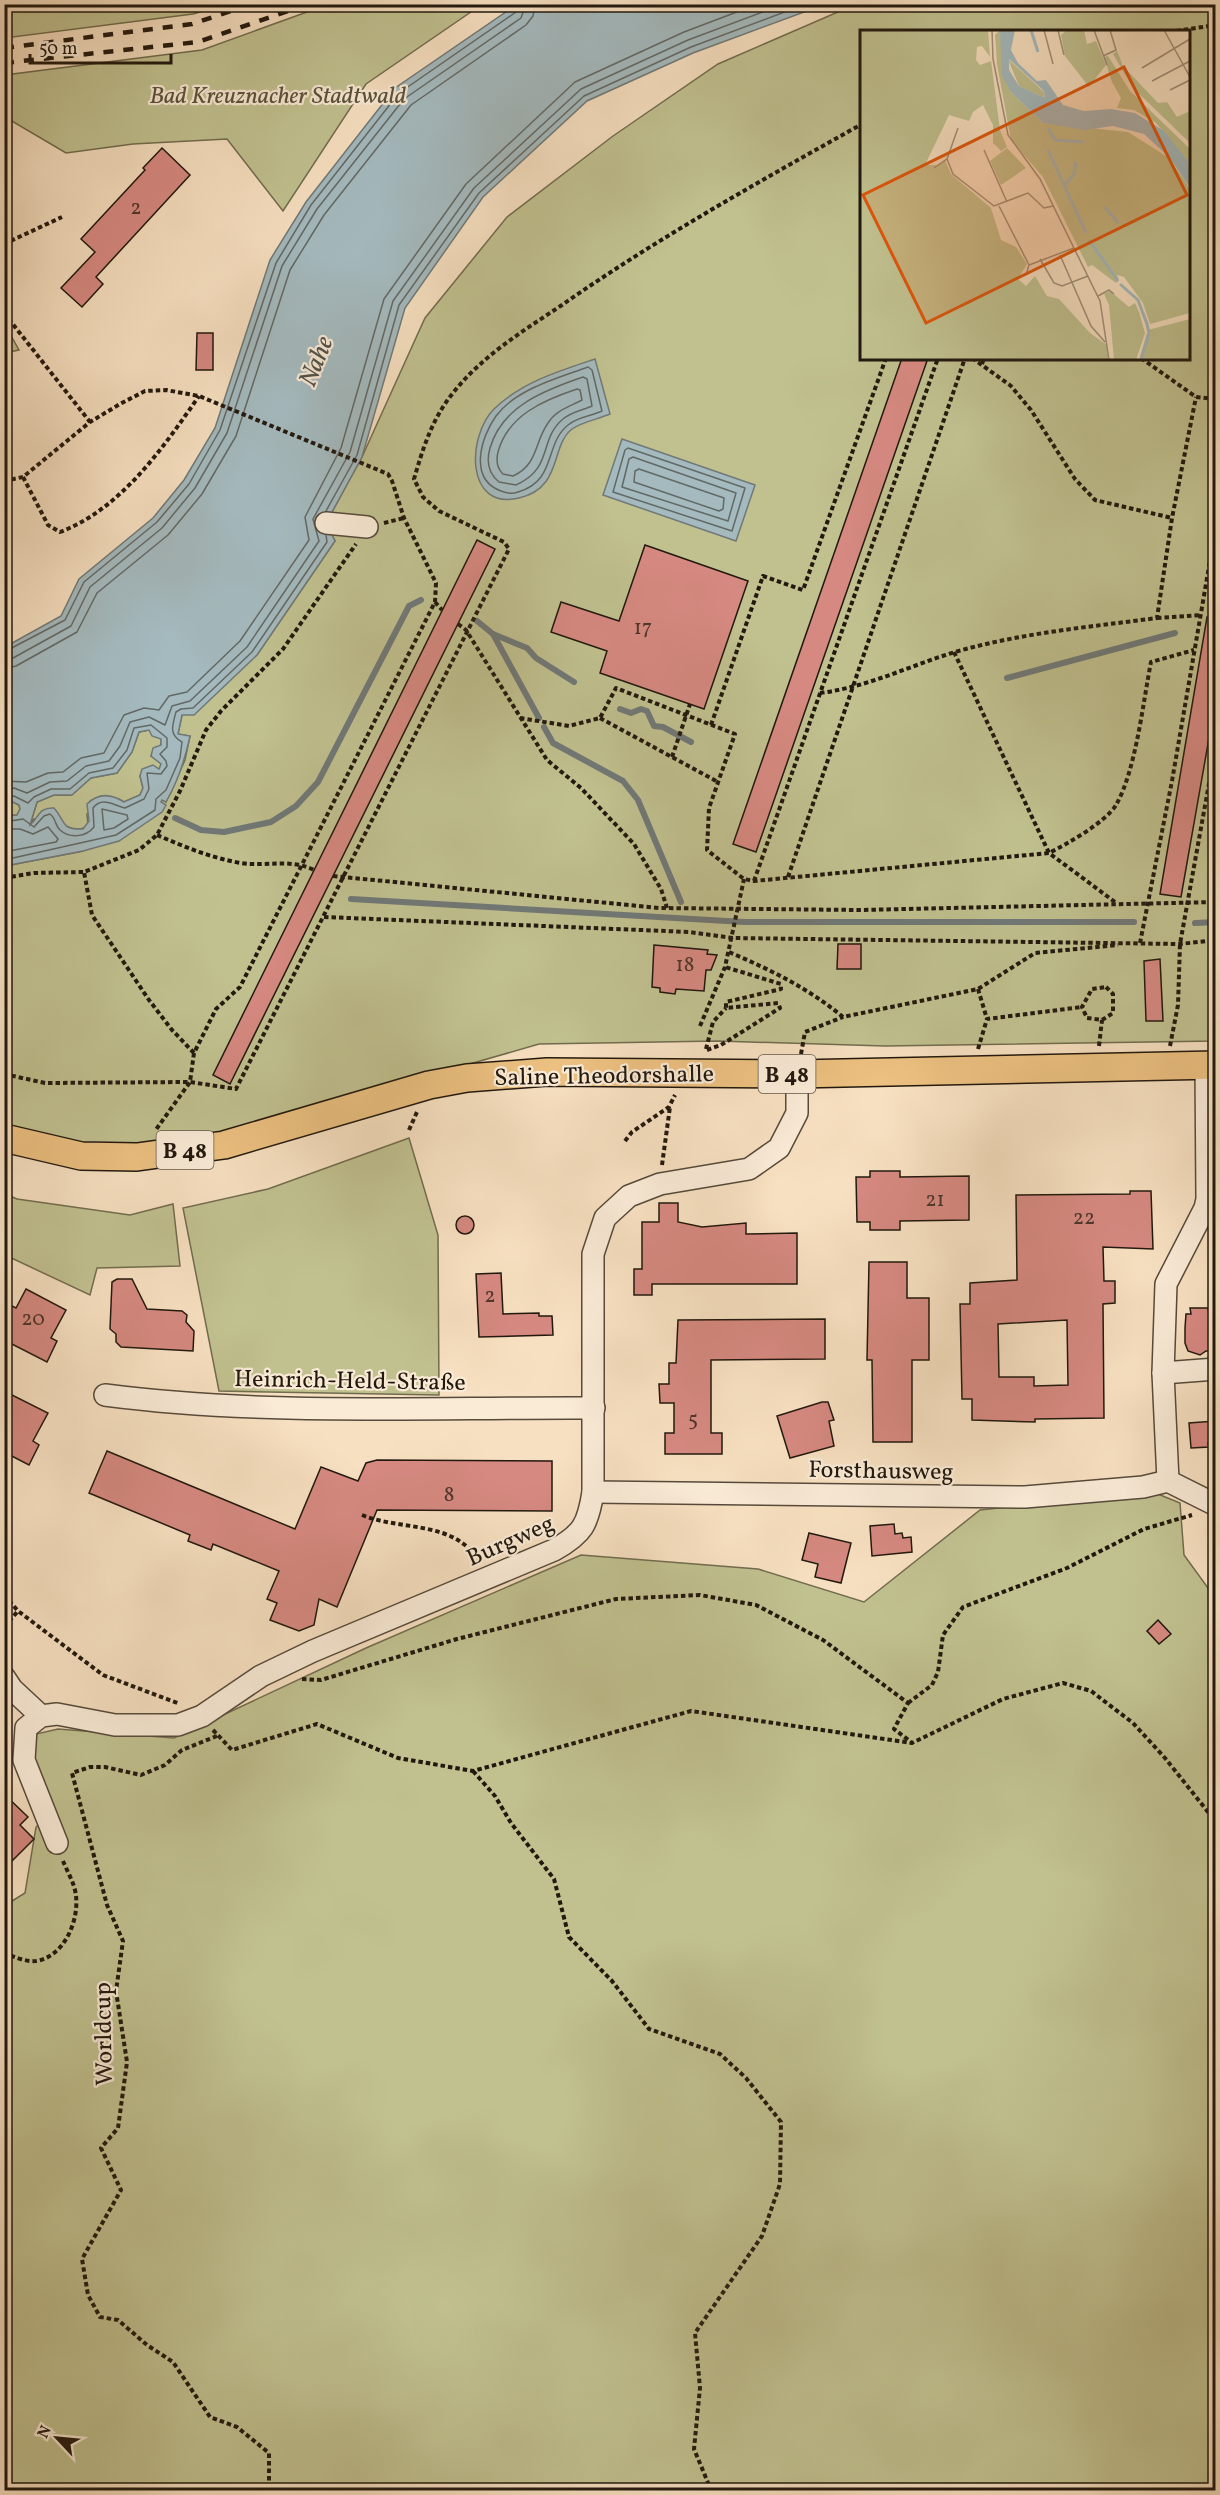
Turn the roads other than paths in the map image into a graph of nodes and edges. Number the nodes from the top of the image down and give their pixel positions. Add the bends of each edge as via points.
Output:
1 (326, 523) dead end
2 (368, 527) road end
3 (1211, 1065) edge
4 (797, 1074) junction
5 (4, 1138) edge
6 (1210, 1208) edge
7 (1215, 1369) edge
8 (1163, 1373) junction
9 (105, 1395) dead end
10 (594, 1408) junction
11 (1168, 1481) junction
12 (593, 1492) junction
13 (1215, 1505) edge
14 (4, 1677) edge
15 (41, 1716) junction
16 (57, 1843) road end

1 - 2 street
3 - 4 main road, Saline Theodorshalle / B 48
3 - 6 street
4 - 5 main road, Saline Theodorshalle / B 48 via 693,1064 467,1078 361,1103 224,1145 137,1157 81,1156
4 - 10 street, Burgweg via 797,1113 779,1148 749,1169 660,1184 629,1196 605,1218 593,1254
6 - 8 street via 1166,1284
7 - 8 street
8 - 11 street
9 - 10 street, Heinrich-Held-Straße via 147,1401 263,1406
10 - 12 street, Burgweg
11 - 12 street, Forsthausweg via 1143,1487 1025,1497
11 - 13 street
12 - 15 street, Burgweg via 587,1523 572,1540 313,1650 261,1676 202,1716 178,1725 115,1725 57,1714
14 - 15 street
15 - 16 street via 26,1728 24,1760

